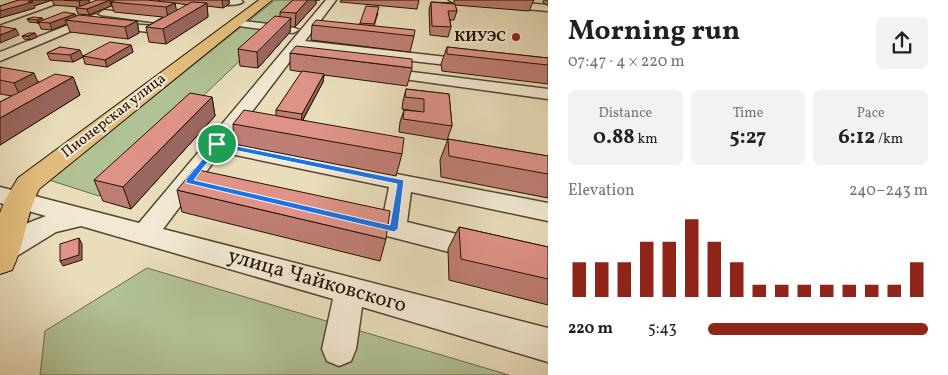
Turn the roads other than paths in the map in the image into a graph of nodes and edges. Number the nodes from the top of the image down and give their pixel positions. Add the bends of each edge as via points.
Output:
1 (210, 0) edge
2 (331, 0) edge
3 (454, 0) edge
4 (240, 1) edge
5 (263, 2) edge
6 (530, 3) edge
7 (64, 4) edge
8 (127, 4) edge
9 (84, 5) edge
10 (103, 8) junction
11 (548, 8) edge
12 (548, 14) edge
13 (0, 21) edge
14 (85, 21) junction
15 (235, 23) junction
16 (156, 30) junction
17 (302, 38) junction
18 (138, 40) dead end
19 (0, 57) edge
20 (424, 58) junction
21 (284, 60) junction
22 (303, 62) edge
23 (491, 66) edge
24 (368, 71) edge
25 (424, 78) junction
26 (548, 94) edge
27 (217, 144) junction
28 (188, 181) junction
29 (401, 182) junction
30 (216, 188) edge
31 (9, 198) edge
32 (548, 212) edge
33 (338, 216) edge
34 (85, 218) junction
35 (394, 229) junction
36 (146, 233) junction
37 (500, 253) edge
38 (1, 256) edge
39 (350, 291) junction
40 (548, 345) edge
41 (339, 349) dead end

1 - 4 street
2 - 17 street
3 - 6 street
4 - 5 street
5 - 15 main road, Пионерская улица
6 - 11 street
6 - 12 street via 538,14
7 - 13 street via 45,6
8 - 10 street
9 - 10 street
10 - 14 street
10 - 16 street via 175,19
14 - 16 street
14 - 19 street
15 - 17 street
15 - 31 main road, Пионерская улица
16 - 18 street
17 - 20 street
17 - 21 street
20 - 23 street
20 - 25 street
21 - 22 street
21 - 27 street
24 - 25 street
25 - 26 street
27 - 28 street
27 - 29 street
28 - 30 street
28 - 36 street
29 - 32 street
29 - 35 street
31 - 34 street, улица Чайковского
31 - 38 main road, Пионерская улица
33 - 35 street
34 - 36 street, улица Чайковского
34 - 38 street, улица Чайковского via 65,219 47,225
35 - 37 street
36 - 39 street, улица Чайковского
39 - 40 street, улица Чайковского
39 - 41 street

